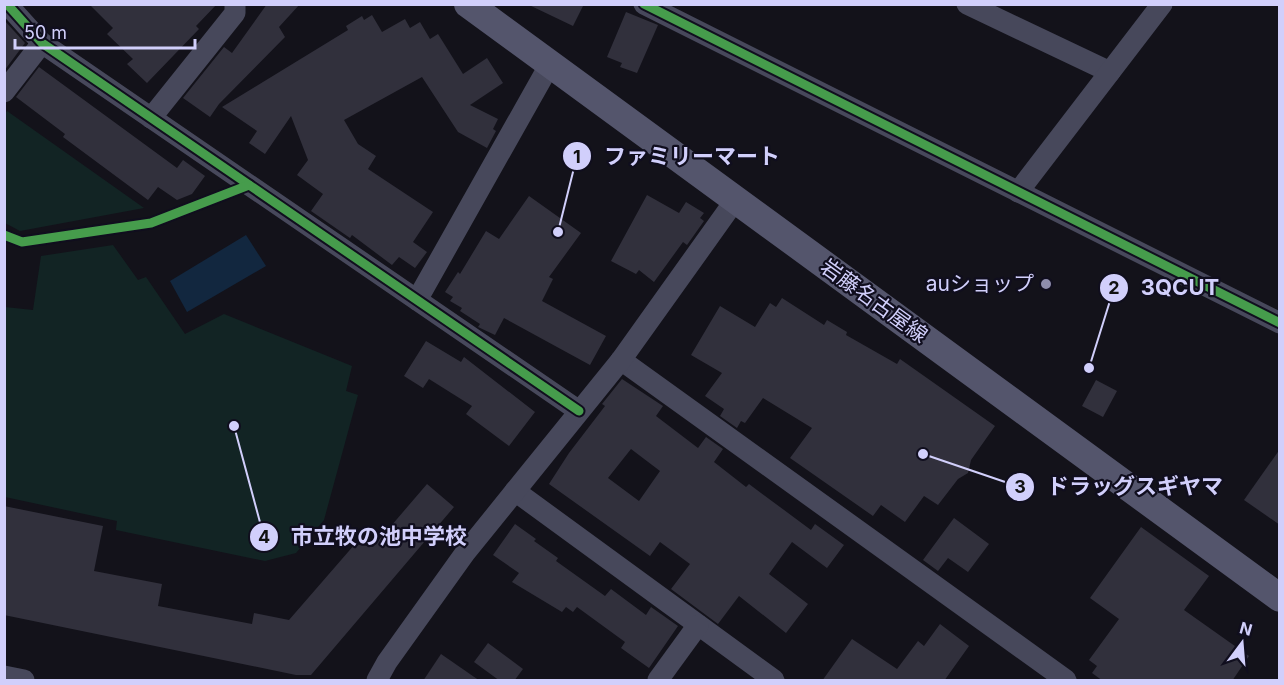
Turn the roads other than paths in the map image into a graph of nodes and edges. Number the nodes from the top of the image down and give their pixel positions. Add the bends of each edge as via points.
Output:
1 (7, 4) edge
2 (235, 4) edge
3 (468, 4) edge
4 (967, 4) edge
5 (1162, 4) edge
6 (654, 6) edge
7 (42, 43) junction
8 (550, 64) junction
9 (1110, 72) junction
10 (4, 92) edge
11 (151, 118) junction
12 (1018, 192) junction
13 (736, 199) junction
14 (417, 300) junction
15 (1280, 323) edge
16 (621, 360) junction
17 (579, 411) junction
18 (515, 491) junction
19 (1280, 598) edge
20 (698, 625) junction
21 (376, 681) edge
22 (658, 681) edge
23 (774, 681) edge
24 (1066, 681) edge

1 - 7 street
2 - 11 street via 235,13
3 - 8 main road, 岩藤名古屋線
4 - 9 street
5 - 9 street
6 - 12 street
7 - 10 street
7 - 11 street
8 - 13 main road, 岩藤名古屋線
8 - 14 street
9 - 12 street
11 - 14 street
12 - 15 street
13 - 16 street
13 - 19 main road, 岩藤名古屋線
14 - 17 street
16 - 17 street
16 - 24 street
17 - 18 street
18 - 20 street
18 - 21 street via 465,553
20 - 22 street
20 - 23 street

